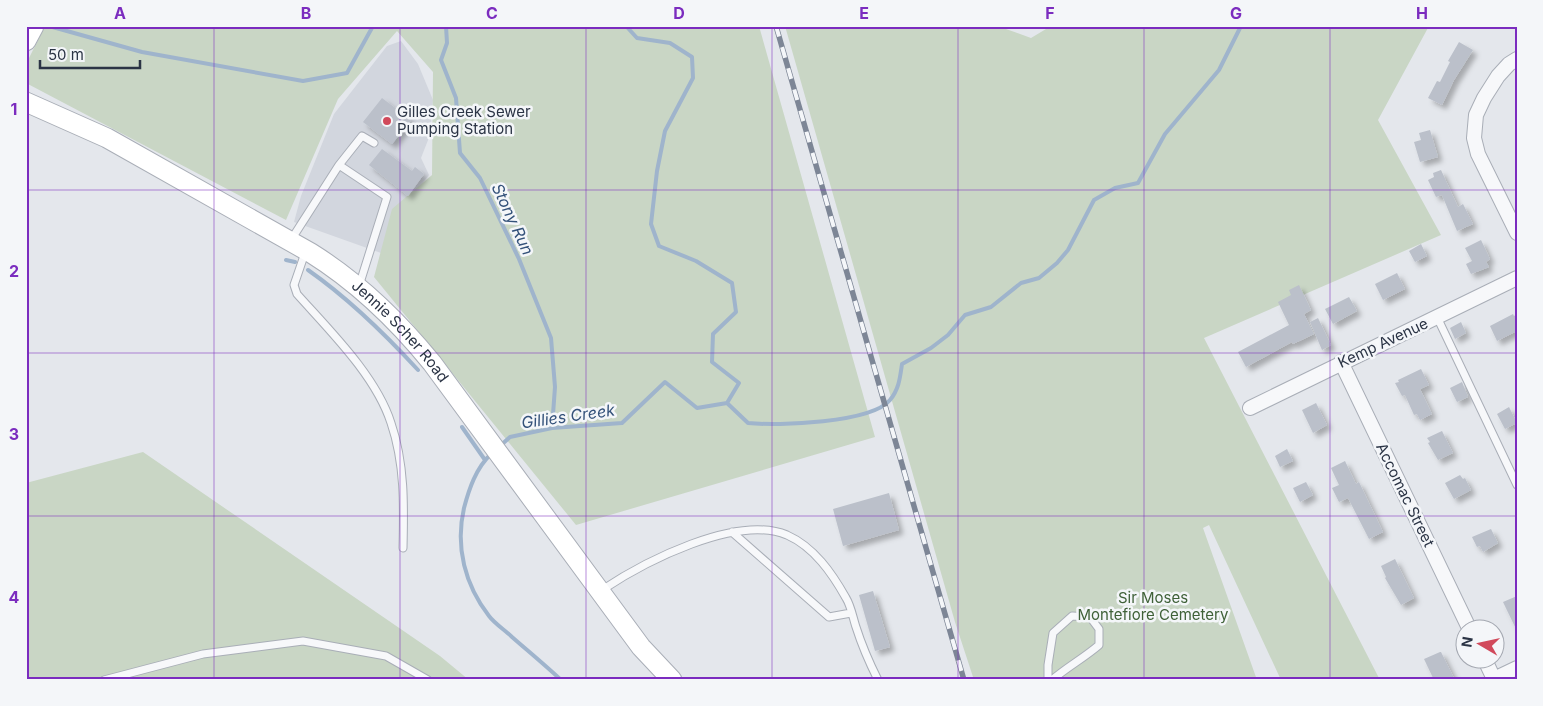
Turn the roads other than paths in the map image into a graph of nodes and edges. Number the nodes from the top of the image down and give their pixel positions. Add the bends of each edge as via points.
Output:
1 (34, 26) edge
2 (26, 41) edge
3 (1517, 58) edge
4 (26, 102) edge
5 (374, 143) dead end
6 (339, 165) junction
7 (1517, 233) edge
8 (298, 246) junction
9 (1517, 278) edge
10 (359, 286) junction
11 (1437, 317) junction
12 (1342, 362) junction
13 (1250, 408) dead end
14 (1517, 485) edge
15 (732, 532) junction
16 (404, 548) dead end
17 (600, 592) junction
18 (851, 613) junction
19 (1464, 618) edge
20 (1517, 668) edge
21 (1494, 679) edge
22 (104, 680) edge
23 (428, 680) edge
24 (672, 680) edge
25 (878, 680) edge
26 (1048, 680) edge
27 (1052, 680) edge

1 - 2 street
3 - 7 street via 1498,76 1484,98 1476,115 1474,138 1478,154
4 - 8 street, Jennie Scher Road via 107,138
5 - 6 lane via 362,136
6 - 8 lane
6 - 10 lane via 387,197
8 - 10 street, Jennie Scher Road
8 - 16 lane via 294,285 297,294 348,352 391,422 400,455 405,495
9 - 11 street, Kemp Avenue
10 - 17 street, Jennie Scher Road via 407,333
11 - 12 street, Kemp Avenue
11 - 14 lane
12 - 13 street, Kemp Avenue
12 - 19 street, Accomac Street
15 - 17 lane via 656,558
15 - 18 lane via 830,617
15 - 18 lane via 765,530 787,535 812,551 831,574
17 - 24 street, Jennie Scher Road via 641,648
18 - 25 lane via 865,656
20 - 21 street
22 - 23 lane via 203,654 303,641 386,656
26 - 27 lane via 1053,633 1072,616 1090,617 1099,629 1099,645

